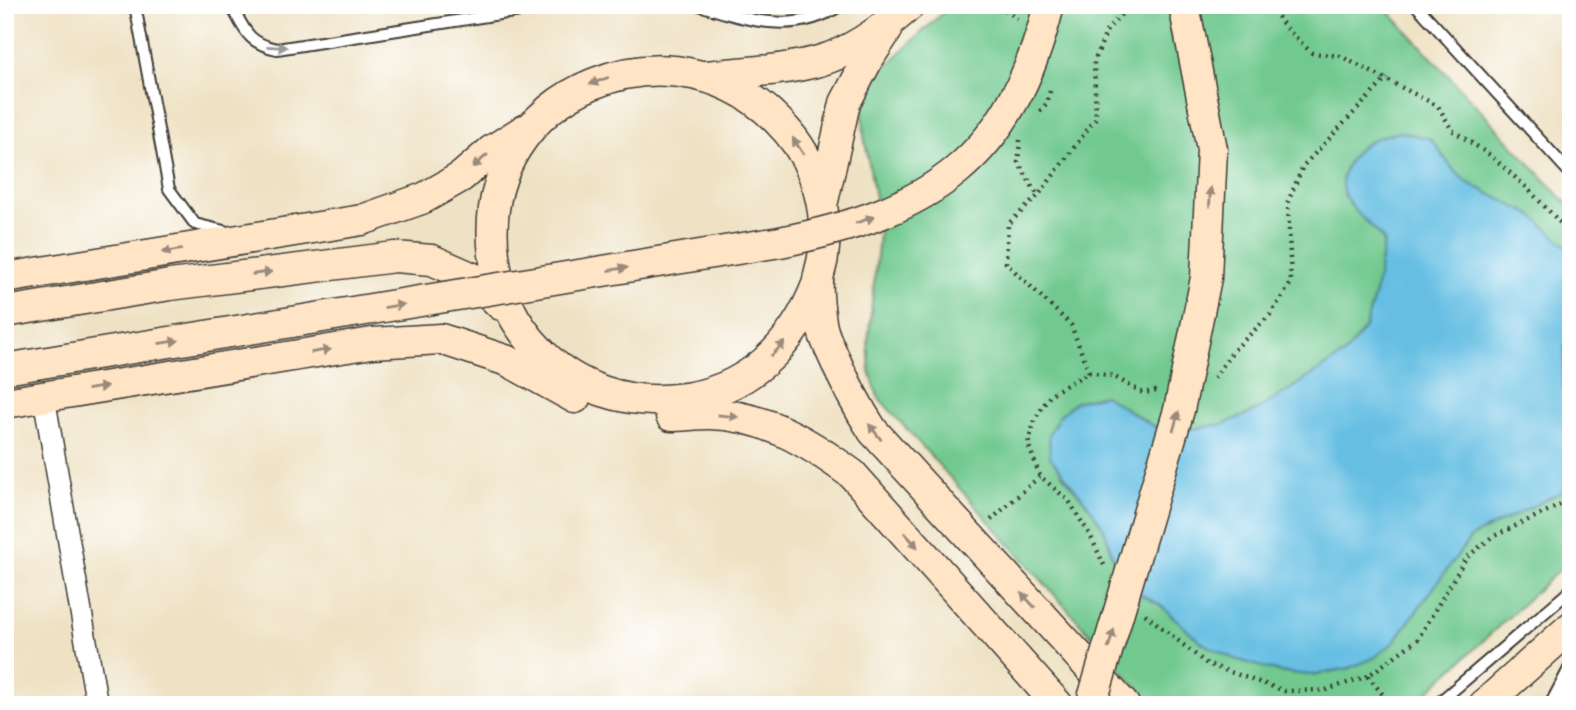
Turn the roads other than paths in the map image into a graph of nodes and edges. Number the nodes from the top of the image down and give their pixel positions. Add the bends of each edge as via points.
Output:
1 (135, 5) edge
2 (231, 5) edge
3 (558, 5) edge
4 (699, 5) edge
5 (841, 5) edge
6 (1049, 5) edge
7 (1184, 5) edge
8 (1416, 5) edge
9 (901, 13) edge
10 (706, 76) junction
11 (536, 122) junction
12 (1571, 174) edge
13 (822, 205) junction
14 (251, 238) junction
15 (5, 278) edge
16 (818, 282) junction
17 (5, 312) edge
18 (527, 338) junction
19 (5, 369) edge
20 (565, 373) junction
21 (44, 397) junction
22 (690, 398) junction
23 (5, 403) edge
24 (621, 413) junction
25 (1571, 590) edge
26 (1571, 628) edge
27 (1571, 664) edge
28 (1571, 693) edge
29 (97, 705) edge
30 (1058, 705) edge
31 (1091, 705) edge
32 (1124, 705) edge
33 (1436, 705) edge
34 (1483, 705) edge
35 (1550, 705) edge

1 - 14 lane via 169,189 195,224
2 -> 3 lane via 246,34 256,43 277,49
4 - 5 lane via 784,24 827,15
19 -> 6 main road, bridge via 780,242 874,218 915,199 978,152 1003,121 1028,74
31 -> 7 main road, bridge via 1179,410 1206,278 1212,149
8 - 12 lane
9 - 10 main road via 856,45 820,61
9 - 13 main road via 868,59 845,103
10 -> 11 main road via 680,71 627,72 578,90
13 -> 10 main road via 805,156 782,125 753,99
11 -> 14 main road via 424,198 362,220
11 - 18 main road via 507,166 493,216 492,242 502,293
13 - 16 main road via 825,231
14 -> 15 main road
22 -> 16 main road via 738,381 779,349 796,329
32 -> 16 main road via 873,431 853,400 821,326
17 -> 18 main road via 170,285 395,257 432,260 473,278
18 - 20 main road
20 - 22 main road via 588,386 638,400
20 - 24 main road
21 - 23 main road
21 -> 24 main road via 372,343 441,339 508,361 586,405
21 - 29 street
22 - 24 main road via 664,408
24 -> 30 main road via 738,417 787,432 817,448 852,474
25 - 33 lane
26 - 34 main road
27 - 35 lane
28 - 35 lane

